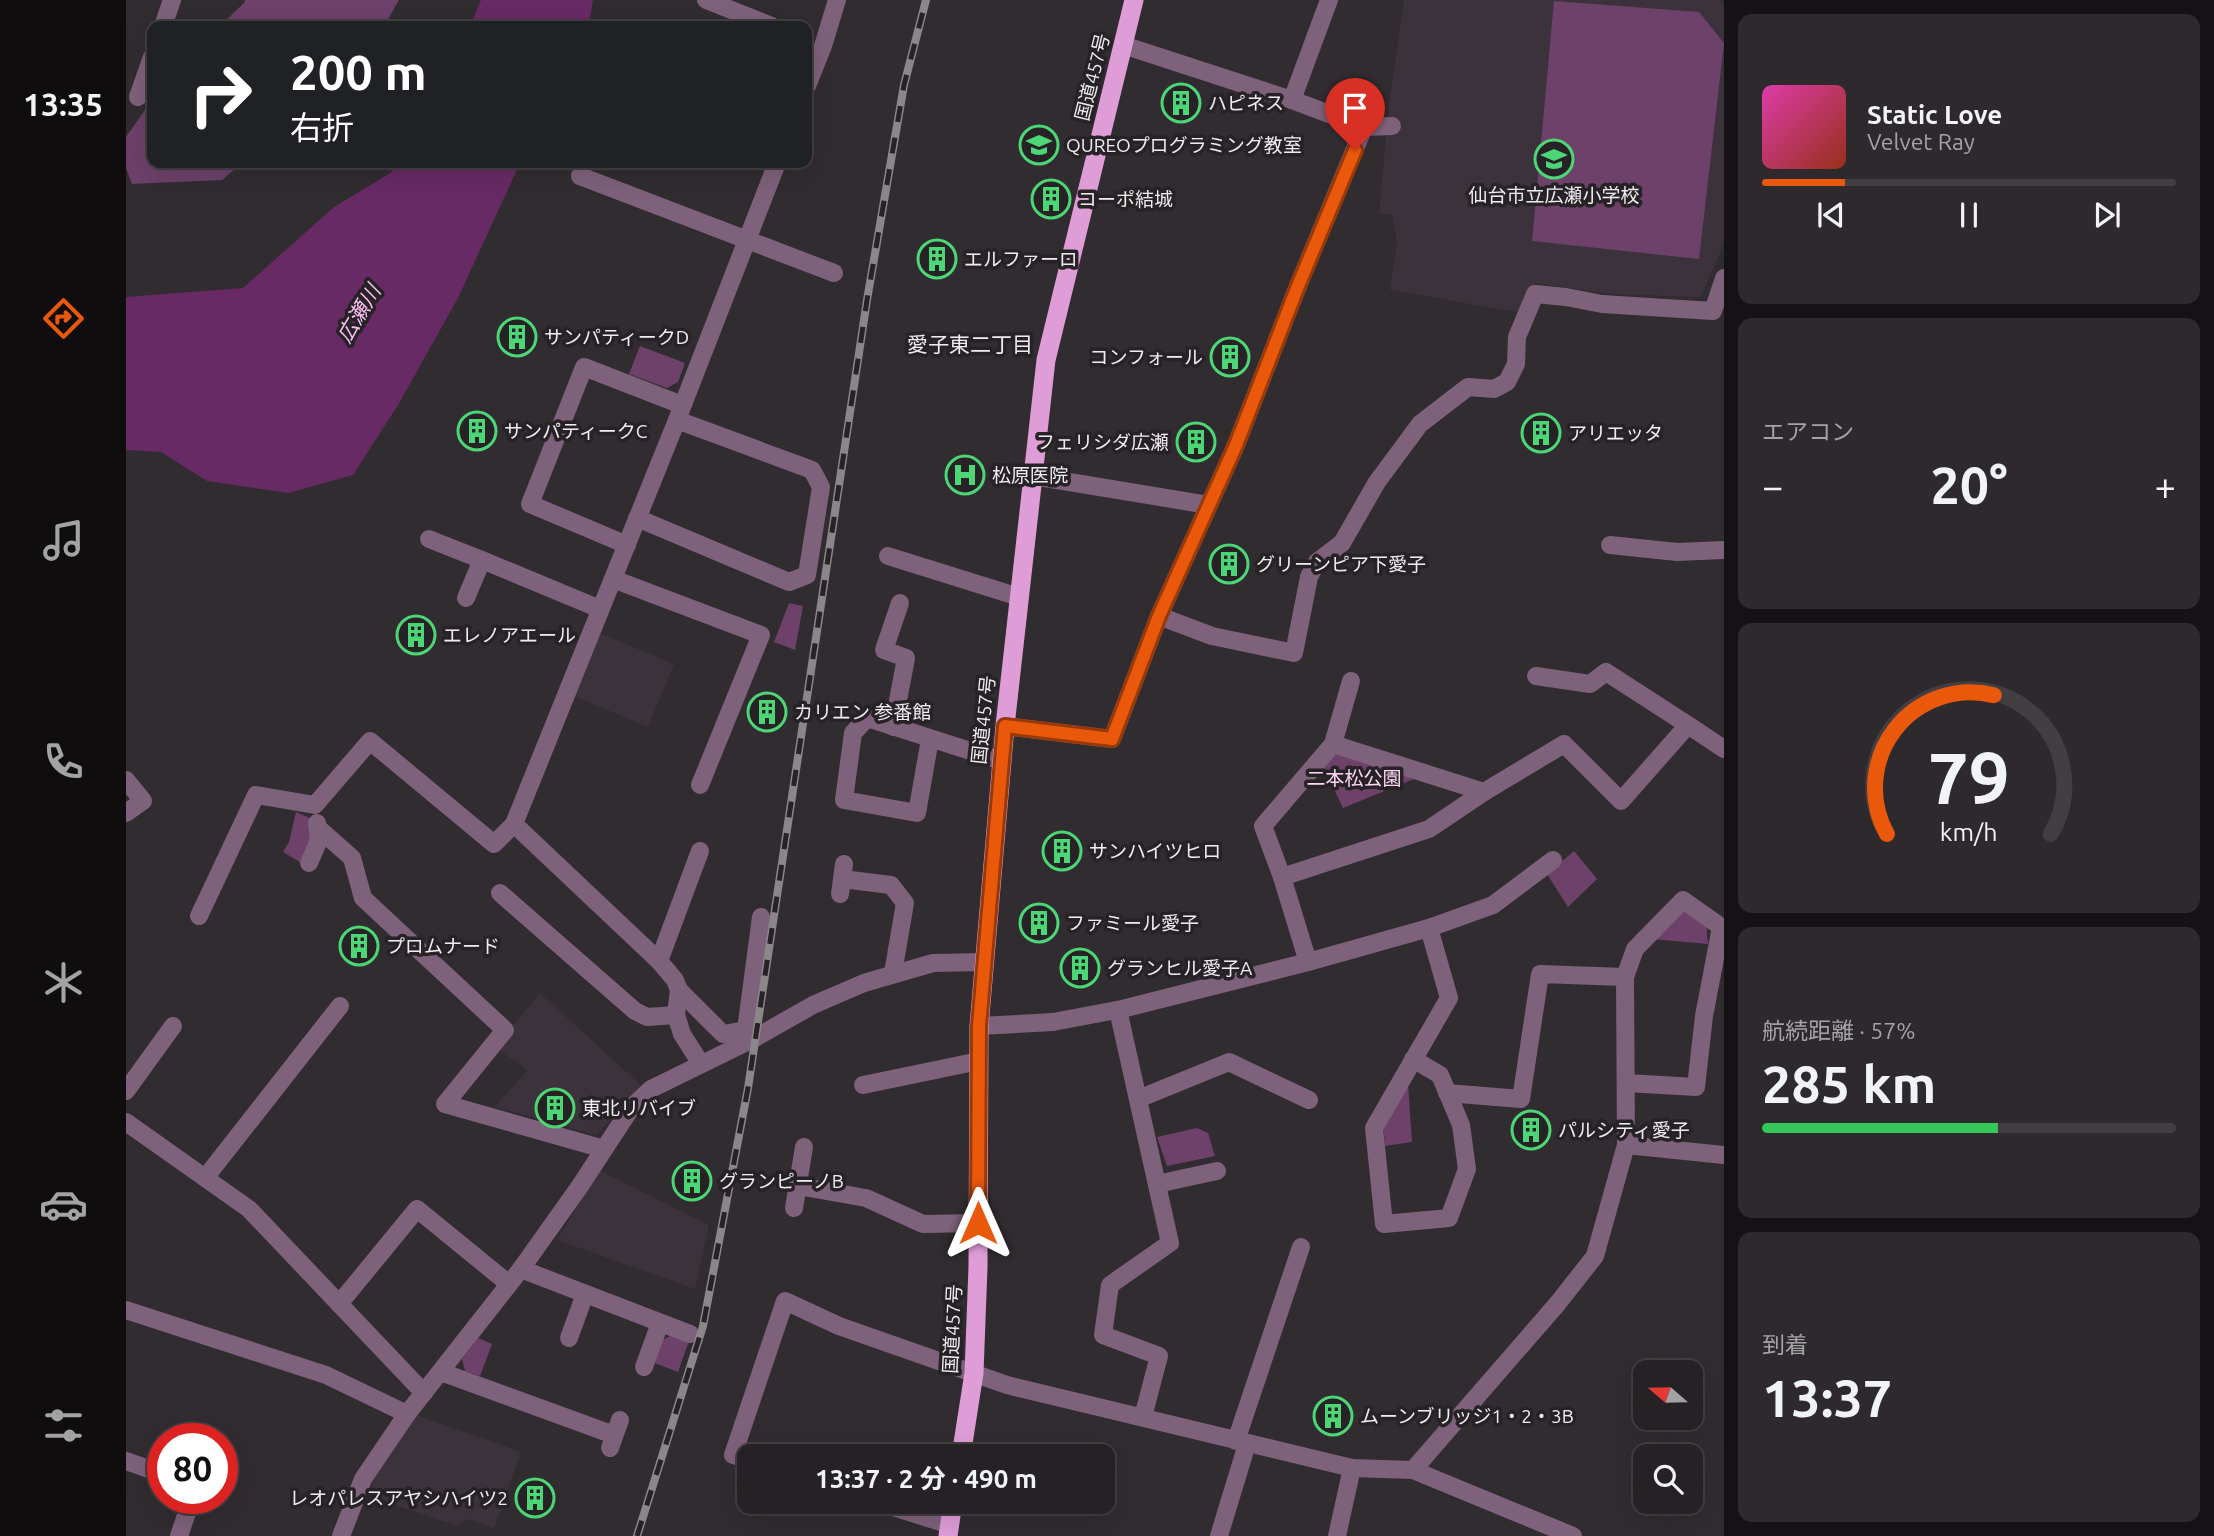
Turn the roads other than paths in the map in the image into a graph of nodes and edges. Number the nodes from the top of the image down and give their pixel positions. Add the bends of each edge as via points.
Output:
1 (172, 0) edge
2 (706, 0) edge
3 (837, 0) edge
4 (1134, 0) edge
5 (1329, 0) edge
6 (165, 21) edge
7 (759, 21) edge
8 (815, 43) edge
9 (1123, 45) junction
10 (147, 71) edge
11 (138, 97) dead end
12 (1292, 100) junction
13 (1392, 126) dead end
14 (1364, 127) junction
15 (775, 168) edge
16 (580, 176) dead end
17 (748, 241) junction
18 (834, 274) dead end
19 (1724, 278) edge
20 (680, 412) junction
21 (1033, 476) junction
22 (1208, 505) junction
23 (637, 518) junction
24 (429, 539) dead end
25 (627, 545) junction
26 (1610, 545) dead end
27 (1724, 550) edge
28 (888, 556) dead end
29 (482, 560) junction
30 (613, 579) junction
31 (1019, 597) junction
32 (466, 598) dead end
33 (900, 603) dead end
34 (600, 609) junction
35 (1159, 616) junction
36 (1536, 676) dead end
37 (1351, 681) dead end
38 (1688, 725) junction
39 (1005, 726) junction
40 (893, 727) junction
41 (930, 739) junction
42 (1333, 744) junction
43 (1724, 749) edge
44 (1002, 761) junction
45 (126, 779) edge
46 (700, 785) dead end
47 (1484, 792) junction
48 (315, 805) junction
49 (126, 813) edge
50 (514, 824) junction
51 (318, 828) junction
52 (700, 851) dead end
53 (1553, 860) dead end
54 (309, 863) dead end
55 (1282, 877) junction
56 (842, 879) dead end
57 (500, 893) dead end
58 (199, 916) dead end
59 (761, 917) dead end
60 (1722, 923) edge
61 (1429, 928) junction
62 (659, 961) junction
63 (984, 962) junction
64 (1308, 962) junction
65 (893, 973) junction
66 (1625, 978) junction
67 (678, 990) junction
68 (340, 1006) dead end
69 (1118, 1010) junction
70 (676, 1015) junction
71 (173, 1026) dead end
72 (979, 1026) junction
73 (1413, 1059) junction
74 (979, 1061) junction
75 (701, 1064) junction
76 (1627, 1083) junction
77 (863, 1085) dead end
78 (126, 1091) edge
79 (1447, 1093) junction
80 (1138, 1099) junction
81 (1309, 1100) dead end
82 (126, 1122) edge
83 (1626, 1144) junction
84 (804, 1147) dead end
85 (604, 1149) junction
86 (1724, 1155) edge
87 (1217, 1171) dead end
88 (205, 1178) junction
89 (1157, 1184) junction
90 (797, 1186) junction
91 (794, 1209) dead end
92 (978, 1223) junction
93 (1301, 1247) dead end
94 (521, 1269) junction
95 (509, 1284) junction
96 (585, 1294) junction
97 (339, 1304) junction
98 (126, 1310) edge
99 (660, 1323) junction
100 (690, 1334) dead end
101 (569, 1338) dead end
102 (643, 1367) dead end
103 (441, 1372) junction
104 (974, 1373) junction
105 (424, 1393) junction
106 (407, 1414) junction
107 (1143, 1417) junction
108 (615, 1434) dead end
109 (1241, 1442) junction
110 (963, 1444) edge
111 (737, 1456) edge
112 (126, 1461) edge
113 (147, 1468) edge
114 (1352, 1468) junction
115 (1413, 1470) junction
116 (187, 1514) edge
117 (908, 1514) edge
118 (949, 1530) edge
119 (179, 1536) edge
120 (341, 1536) edge
121 (1219, 1536) edge
122 (1337, 1536) edge
123 (1573, 1536) edge

1 - 6 street
2 - 7 street
3 - 8 street
4 - 9 highway, 国道457号
5 - 12 street
9 - 12 street
9 - 21 highway, 国道457号 via 1046,360
10 - 11 street
12 - 14 street
13 - 14 street
14 - 22 street
15 - 17 street
16 - 17 street
17 - 18 street
17 - 20 street
19 - 35 street via 1713,311 1602,304 1535,294 1517,337 1516,364 1507,382 1494,389 1468,387 1420,424 1377,482 1342,544 1317,562 1309,577 1294,653 1212,636
20 - 23 street
20 - 23 street via 812,470 821,487 807,575 789,582
20 - 25 street via 584,367 530,504
21 - 22 street
21 - 31 highway, 国道457号
22 - 35 street
23 - 25 street
24 - 29 street
25 - 30 street
26 - 27 street via 1677,552
28 - 31 street
29 - 32 street
29 - 34 street
30 - 34 street
30 - 46 street via 761,635
31 - 39 highway, 国道457号
33 - 40 street via 884,650 906,658
34 - 50 street
35 - 39 street via 1112,739
36 - 38 street via 1590,684 1606,672
37 - 42 street
38 - 43 street
38 - 47 street via 1621,801 1564,744
39 - 44 highway, 国道457号
40 - 41 street
40 - 41 street via 867,718 853,733 844,800 917,813
41 - 44 street
42 - 47 street
42 - 55 street via 1263,826
44 - 63 highway, 国道457号
45 - 49 street via 143,801
47 - 55 street via 1429,829
48 - 50 street via 370,741 494,844
48 - 51 street
48 - 58 street via 256,795
50 - 62 street
51 - 54 street via 319,840
51 - 85 street via 352,858 363,898 505,1030 445,1104
52 - 62 street
53 - 61 street via 1493,905
55 - 64 street
56 - 65 street via 891,884 905,903
57 - 70 street via 635,1011 647,1017
59 - 67 street via 746,1030 723,1034
60 - 66 street via 1683,900 1635,949
60 - 76 street via 1696,1087
61 - 64 street
61 - 73 street via 1449,998
62 - 67 street
63 - 65 street via 933,963
63 - 72 highway, 国道457号
64 - 69 street
65 - 75 street via 813,1005
66 - 76 street
66 - 79 street via 1541,974 1521,1099
67 - 70 street
68 - 88 street
69 - 72 street via 1052,1022
69 - 80 street
70 - 75 street
71 - 78 street
72 - 74 highway, 国道457号
73 - 79 street via 1440,1075
73 - 79 street via 1374,1128 1384,1224 1449,1218 1467,1169 1461,1125
74 - 77 street
74 - 92 highway, 国道457号
75 - 85 street via 651,1089 631,1108
76 - 83 street
80 - 81 street via 1229,1062
80 - 89 street
82 - 88 street
83 - 86 street
83 - 115 street via 1595,1256
84 - 90 street
85 - 94 street
87 - 89 street
88 - 97 street via 249,1209
89 - 107 street via 1170,1243 1110,1285 1103,1335 1159,1356
90 - 91 street
90 - 92 street via 866,1198 923,1224
92 - 104 highway, 国道457号
93 - 109 street
94 - 95 street
94 - 96 street
95 - 97 street via 417,1209
95 - 103 street
96 - 99 street
96 - 101 street
97 - 105 street
98 - 106 street via 326,1375
99 - 100 street
99 - 102 street
103 - 105 street
103 - 108 street
104 - 107 street
104 - 110 highway, 国道457号
104 - 111 street via 839,1326 785,1301 733,1455
105 - 106 street
106 - 120 street via 363,1479
107 - 109 street
109 - 114 street
109 - 121 street
112 - 113 street
114 - 115 street
114 - 122 street
115 - 123 street
116 - 119 street
117 - 118 street

